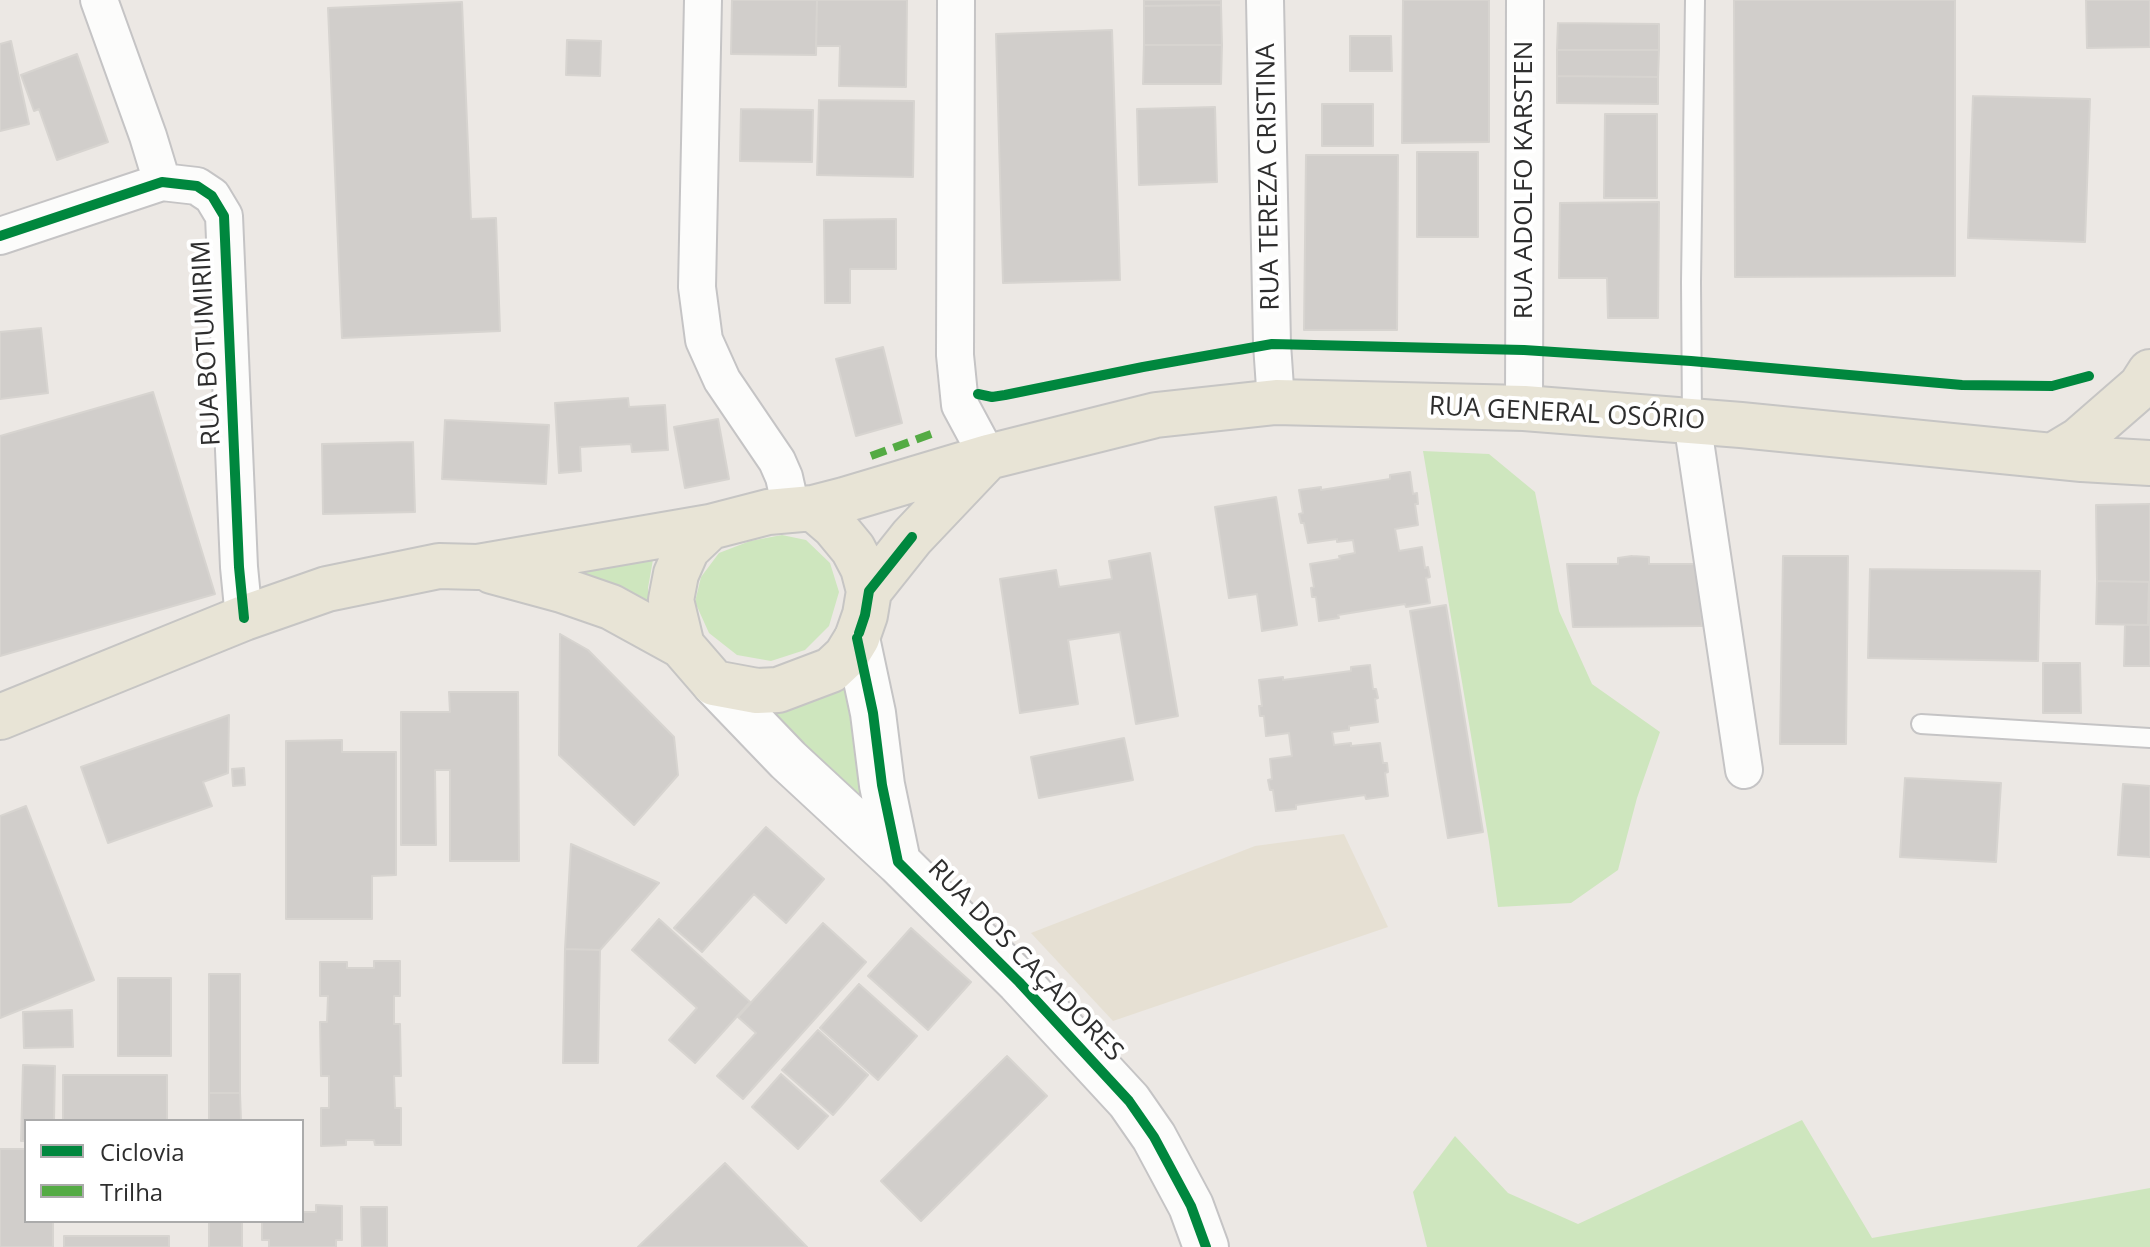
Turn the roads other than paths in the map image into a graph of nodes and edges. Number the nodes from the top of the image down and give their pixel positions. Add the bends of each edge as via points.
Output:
1 (99, 0) edge
2 (703, 0) edge
3 (956, 0) edge
4 (1265, 0) edge
5 (1525, 0) edge
6 (1695, 0) edge
7 (162, 182) junction
8 (0, 236) edge
9 (2150, 372) edge
10 (1276, 402) junction
11 (1524, 408) junction
12 (1692, 421) junction
13 (2054, 455) junction
14 (988, 457) junction
15 (2150, 463) edge
16 (802, 508) junction
17 (710, 527) junction
18 (478, 567) junction
19 (869, 591) junction
20 (244, 618) junction
21 (857, 638) junction
22 (682, 646) junction
23 (714, 683) junction
24 (0, 717) edge
25 (1921, 724) dead end
26 (2150, 738) edge
27 (1744, 770) dead end
28 (898, 862) junction
29 (1206, 1247) edge

1 - 7 street
2 - 16 street via 697,287 704,340 722,380
3 - 14 street via 955,355 960,405
4 - 10 street, RUA TEREZA CRISTINA
5 - 11 street, RUA ADOLFO KARSTEN
6 - 12 lane
7 - 8 street, RUA BOTUMIRIM
7 - 20 street, RUA BOTUMIRIM via 197,186 212,196 224,216
9 - 13 main road via 2079,440
10 - 11 main road, RUA GENERAL OSÓRIO
10 - 14 main road, RUA GENERAL OSÓRIO via 1156,415
11 - 12 main road, RUA GENERAL OSÓRIO
12 - 13 main road, RUA GENERAL OSÓRIO
12 - 27 street
13 - 15 main road, RUA GENERAL OSÓRIO
14 - 16 main road, RUA GENERAL OSÓRIO
14 - 19 main road
16 - 17 main road
16 - 19 main road via 834,526 853,549
17 - 18 main road
17 - 22 main road via 687,549 676,574 671,600
18 - 20 main road via 439,566 382,577
18 - 22 main road via 611,607
19 - 21 main road
20 - 24 main road
21 - 23 main road via 831,670 778,690
21 - 28 main road, RUA DOS CAÇADORES
22 - 23 main road
23 - 28 main road, RUA DOS CAÇADORES
25 - 26 lane
28 - 29 main road, RUA DOS CAÇADORES via 1129,1101 1191,1206

